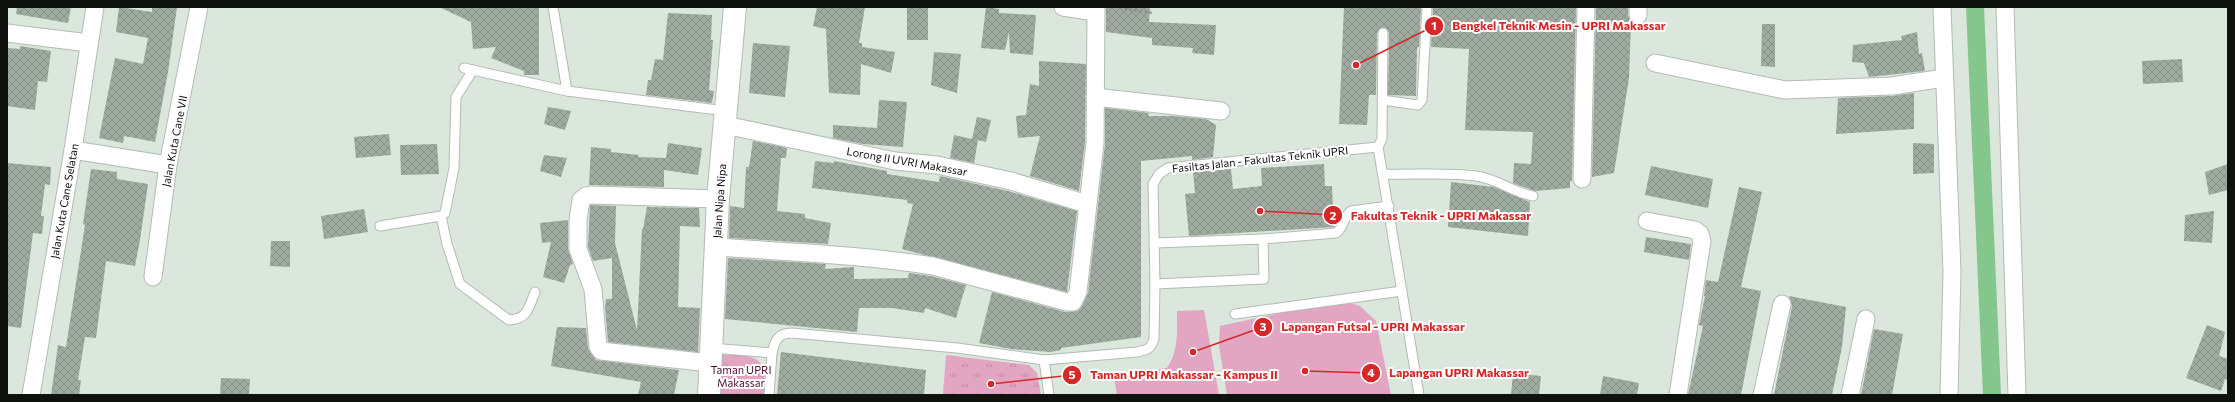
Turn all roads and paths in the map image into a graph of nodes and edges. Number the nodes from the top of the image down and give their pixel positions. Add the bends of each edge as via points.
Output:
1 (95, 7) edge
2 (199, 7) edge
3 (553, 7) edge
4 (735, 7) edge
5 (1063, 7) edge
6 (1115, 7) edge
7 (1427, 7) edge
8 (1586, 7) edge
9 (1942, 7) edge
10 (2005, 7) edge
11 (1096, 9) edge
12 (1152, 13) dead end
13 (7, 32) edge
14 (1383, 33) dead end
15 (89, 44) junction
16 (1655, 63) dead end
17 (1944, 78) junction
18 (567, 91) junction
19 (1095, 98) junction
20 (1382, 100) junction
21 (1221, 111) dead end
22 (726, 118) junction
23 (1378, 147) junction
24 (73, 150) junction
25 (168, 164) junction
26 (1383, 174) junction
27 (1582, 179) dead end
28 (1533, 196) dead end
29 (718, 199) junction
30 (1087, 204) junction
31 (1389, 206) junction
32 (441, 216) junction
33 (1648, 221) dead end
34 (380, 226) dead end
35 (1263, 239) junction
36 (1155, 243) junction
37 (717, 247) junction
38 (153, 277) dead end
39 (1155, 284) junction
40 (1402, 290) junction
41 (535, 292) dead end
42 (1782, 304) dead end
43 (1234, 314) dead end
44 (1866, 319) dead end
45 (772, 352) junction
46 (711, 356) junction
47 (1044, 360) junction
48 (31, 395) edge
49 (709, 395) edge
50 (769, 395) edge
51 (1049, 395) edge
52 (1419, 395) edge
53 (1678, 395) edge
54 (1762, 395) edge
55 (1850, 395) edge
56 (1949, 395) edge
57 (2017, 395) edge

1 - 15 street, Jalan Kuta Cane Selatan
2 - 25 street, Jalan Kuta Cane VII
3 - 18 lane
4 - 22 street, Jalan Nipa Nipa
5 - 11 street
6 - 12 path
7 - 20 lane via 1422,100 1418,105
8 - 27 street
9 - 17 street
10 - 57 street
11 - 19 street
13 - 15 street
14 - 20 lane
15 - 24 street, Jalan Kuta Cane Selatan
16 - 17 street via 1785,90 1892,86
17 - 56 street via 1952,272
18 - 22 lane
18 - 32 lane via 469,69 456,98 454,168 446,213
19 - 21 street
19 - 30 street via 1095,143
20 - 23 lane via 1382,139
22 - 29 street, Jalan Nipa Nipa
22 - 30 street, Lorong II UVRI Makassar via 895,161 937,165 1011,181
23 - 26 lane
23 - 36 lane, Fasiltas Jalan - Fakultas Teknik UPRI via 1168,168 1159,174 1153,184
24 - 25 street
24 - 48 street, Jalan Kuta Cane Selatan
25 - 38 street, Jalan Kuta Cane VII
26 - 28 lane via 1476,176 1505,184 1510,190
26 - 31 lane
29 - 37 street, Jalan Nipa Nipa
29 - 46 street via 592,194 581,200 578,220 578,249 593,289 598,347 601,351
30 - 37 street via 1078,292 1075,301 1071,302 927,265 869,258
31 - 35 lane via 1351,211 1336,233
31 - 40 lane
32 - 34 lane
32 - 41 lane via 460,284 509,320 521,318 526,313
33 - 53 street via 1695,230 1700,234 1702,241
35 - 36 lane
35 - 39 lane via 1264,279
36 - 39 lane, Fasiltas Jalan - Fakultas Teknik UPRI
37 - 46 street, Jalan Nipa Nipa
39 - 47 lane, Fasiltas Jalan - Fakultas Teknik UPRI via 1152,346 1146,350
40 - 43 lane
40 - 52 lane
42 - 54 street
44 - 55 street
45 - 46 lane
45 - 47 lane via 774,342 779,336 792,333 957,348
45 - 50 lane
46 - 49 street, Jalan Nipa Nipa
47 - 51 lane

